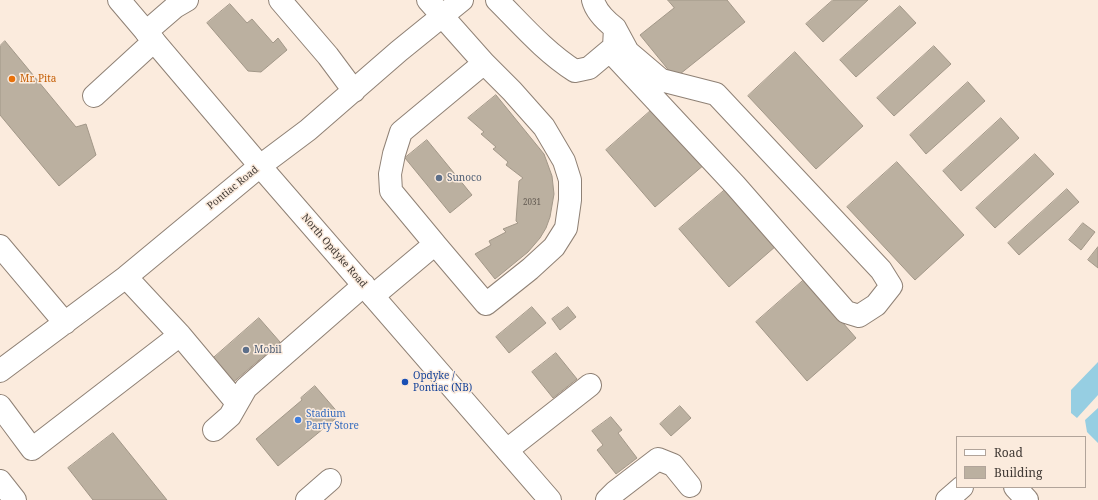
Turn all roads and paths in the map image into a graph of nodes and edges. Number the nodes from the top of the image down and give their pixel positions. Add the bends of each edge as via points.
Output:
1 (119, 0) edge
2 (187, 0) edge
3 (280, 0) edge
4 (462, 0) edge
5 (497, 0) edge
6 (593, 0) edge
7 (435, 8) edge
8 (615, 28) junction
9 (150, 37) junction
10 (610, 51) junction
11 (484, 63) junction
12 (654, 86) junction
13 (354, 91) junction
14 (94, 96) dead end
15 (260, 166) junction
16 (435, 244) junction
17 (0, 246) edge
18 (126, 277) junction
19 (368, 290) junction
20 (65, 323) junction
21 (180, 335) junction
22 (0, 371) edge
23 (590, 385) dead end
24 (237, 403) junction
25 (0, 406) edge
26 (214, 430) dead end
27 (507, 450) junction
28 (330, 480) dead end
29 (0, 481) edge
30 (690, 486) dead end
31 (961, 488) edge
32 (1016, 488) edge
33 (15, 500) edge
34 (306, 500) edge
35 (550, 500) edge
36 (608, 500) edge
37 (947, 500) edge
38 (1027, 500) edge

1 - 9 main road, North Opdyke Road
2 - 9 main road via 175,8
3 - 13 main road
4 - 7 main road, Pontiac Road
5 - 10 main road via 561,62 575,71 589,68
6 - 8 main road via 595,8
7 - 11 main road
7 - 13 main road, Pontiac Road
8 - 10 main road via 614,47
8 - 12 main road via 628,52
9 - 14 main road
9 - 15 main road, North Opdyke Road
10 - 12 main road
11 - 16 main road via 401,132 394,154 390,174 391,191
11 - 16 main road via 544,127 564,161 570,180 566,228 554,247 486,304
12 - 12 main road via 735,185 846,312 859,316 876,305 891,286 881,270 716,94
13 - 15 main road, Pontiac Road
15 - 18 main road, Pontiac Road
15 - 19 main road, North Opdyke Road
16 - 19 main road
17 - 20 main road
18 - 20 main road, Pontiac Road
18 - 21 main road
19 - 24 main road via 246,388
19 - 27 main road, North Opdyke Road
20 - 22 main road, Pontiac Road
21 - 24 main road
21 - 25 main road via 32,449
23 - 27 main road
24 - 26 main road via 230,416
27 - 35 main road, North Opdyke Road
28 - 34 main road
29 - 33 main road
30 - 36 main road via 673,465 658,459
31 - 37 main road
32 - 38 main road

